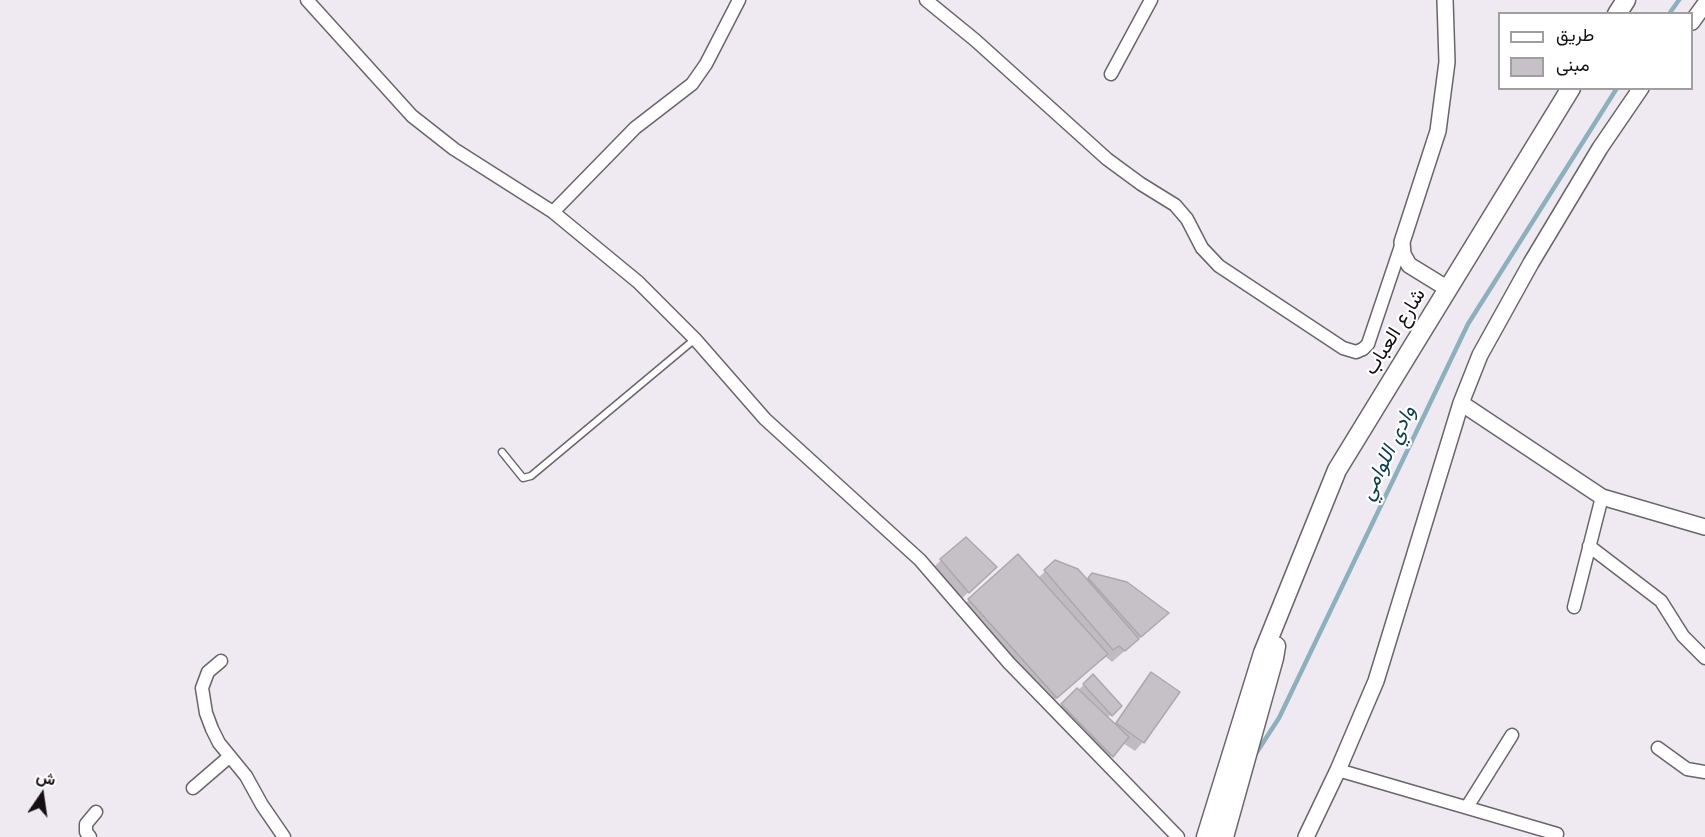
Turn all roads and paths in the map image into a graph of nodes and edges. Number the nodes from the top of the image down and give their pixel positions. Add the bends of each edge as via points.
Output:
1 (307, 0) edge
2 (740, 0) edge
3 (926, 0) edge
4 (1151, 0) edge
5 (1445, 0) edge
6 (1705, 4) edge
7 (1693, 21) edge
8 (1111, 74) dead end
9 (1570, 90) edge
10 (1640, 90) edge
11 (553, 212) junction
12 (1402, 242) junction
13 (1448, 289) junction
14 (694, 339) junction
15 (1461, 403) junction
16 (502, 452) dead end
17 (1602, 497) junction
18 (1705, 527) edge
19 (1589, 546) junction
20 (1574, 607) dead end
21 (1280, 611) junction
22 (1705, 658) edge
23 (221, 661) dead end
24 (1512, 735) dead end
25 (1658, 748) dead end
26 (229, 757) junction
27 (1338, 770) junction
28 (1705, 772) edge
29 (1242, 773) junction
30 (193, 788) dead end
31 (1467, 807) junction
32 (96, 812) dead end
33 (1557, 834) dead end
34 (90, 837) edge
35 (284, 837) edge
36 (1178, 837) edge
37 (1206, 837) edge
38 (1215, 837) edge
39 (1224, 837) edge
40 (1306, 837) edge

1 - 11 street via 412,116 454,149
2 - 11 street via 692,84 635,128
3 - 12 street via 1107,159 1174,205 1219,266 1349,351 1368,344
4 - 8 street
5 - 12 street via 1446,63 1438,131
6 - 7 street
9 - 13 main road, شارع العباب
10 - 15 street via 1531,263 1480,355
11 - 14 street via 638,282
12 - 13 street via 1409,265
13 - 21 main road, شارع العباب via 1337,470
14 - 16 lane via 531,476 523,478
14 - 36 street via 765,419 920,560 1009,663
15 - 17 street
15 - 27 street via 1376,681
17 - 18 street
17 - 19 street
19 - 20 street
19 - 22 street via 1661,601 1683,636
21 - 29 main road, شارع العباب via 1274,658
21 - 37 main road, شارع العباب via 1263,653
23 - 26 street via 208,672 202,688 212,729
24 - 31 street
25 - 28 street via 1687,769
26 - 30 street
26 - 35 street via 246,776
27 - 31 street
27 - 40 street
29 - 38 main road
29 - 39 main road, شارع العباب
31 - 33 street
32 - 34 street via 86,824

